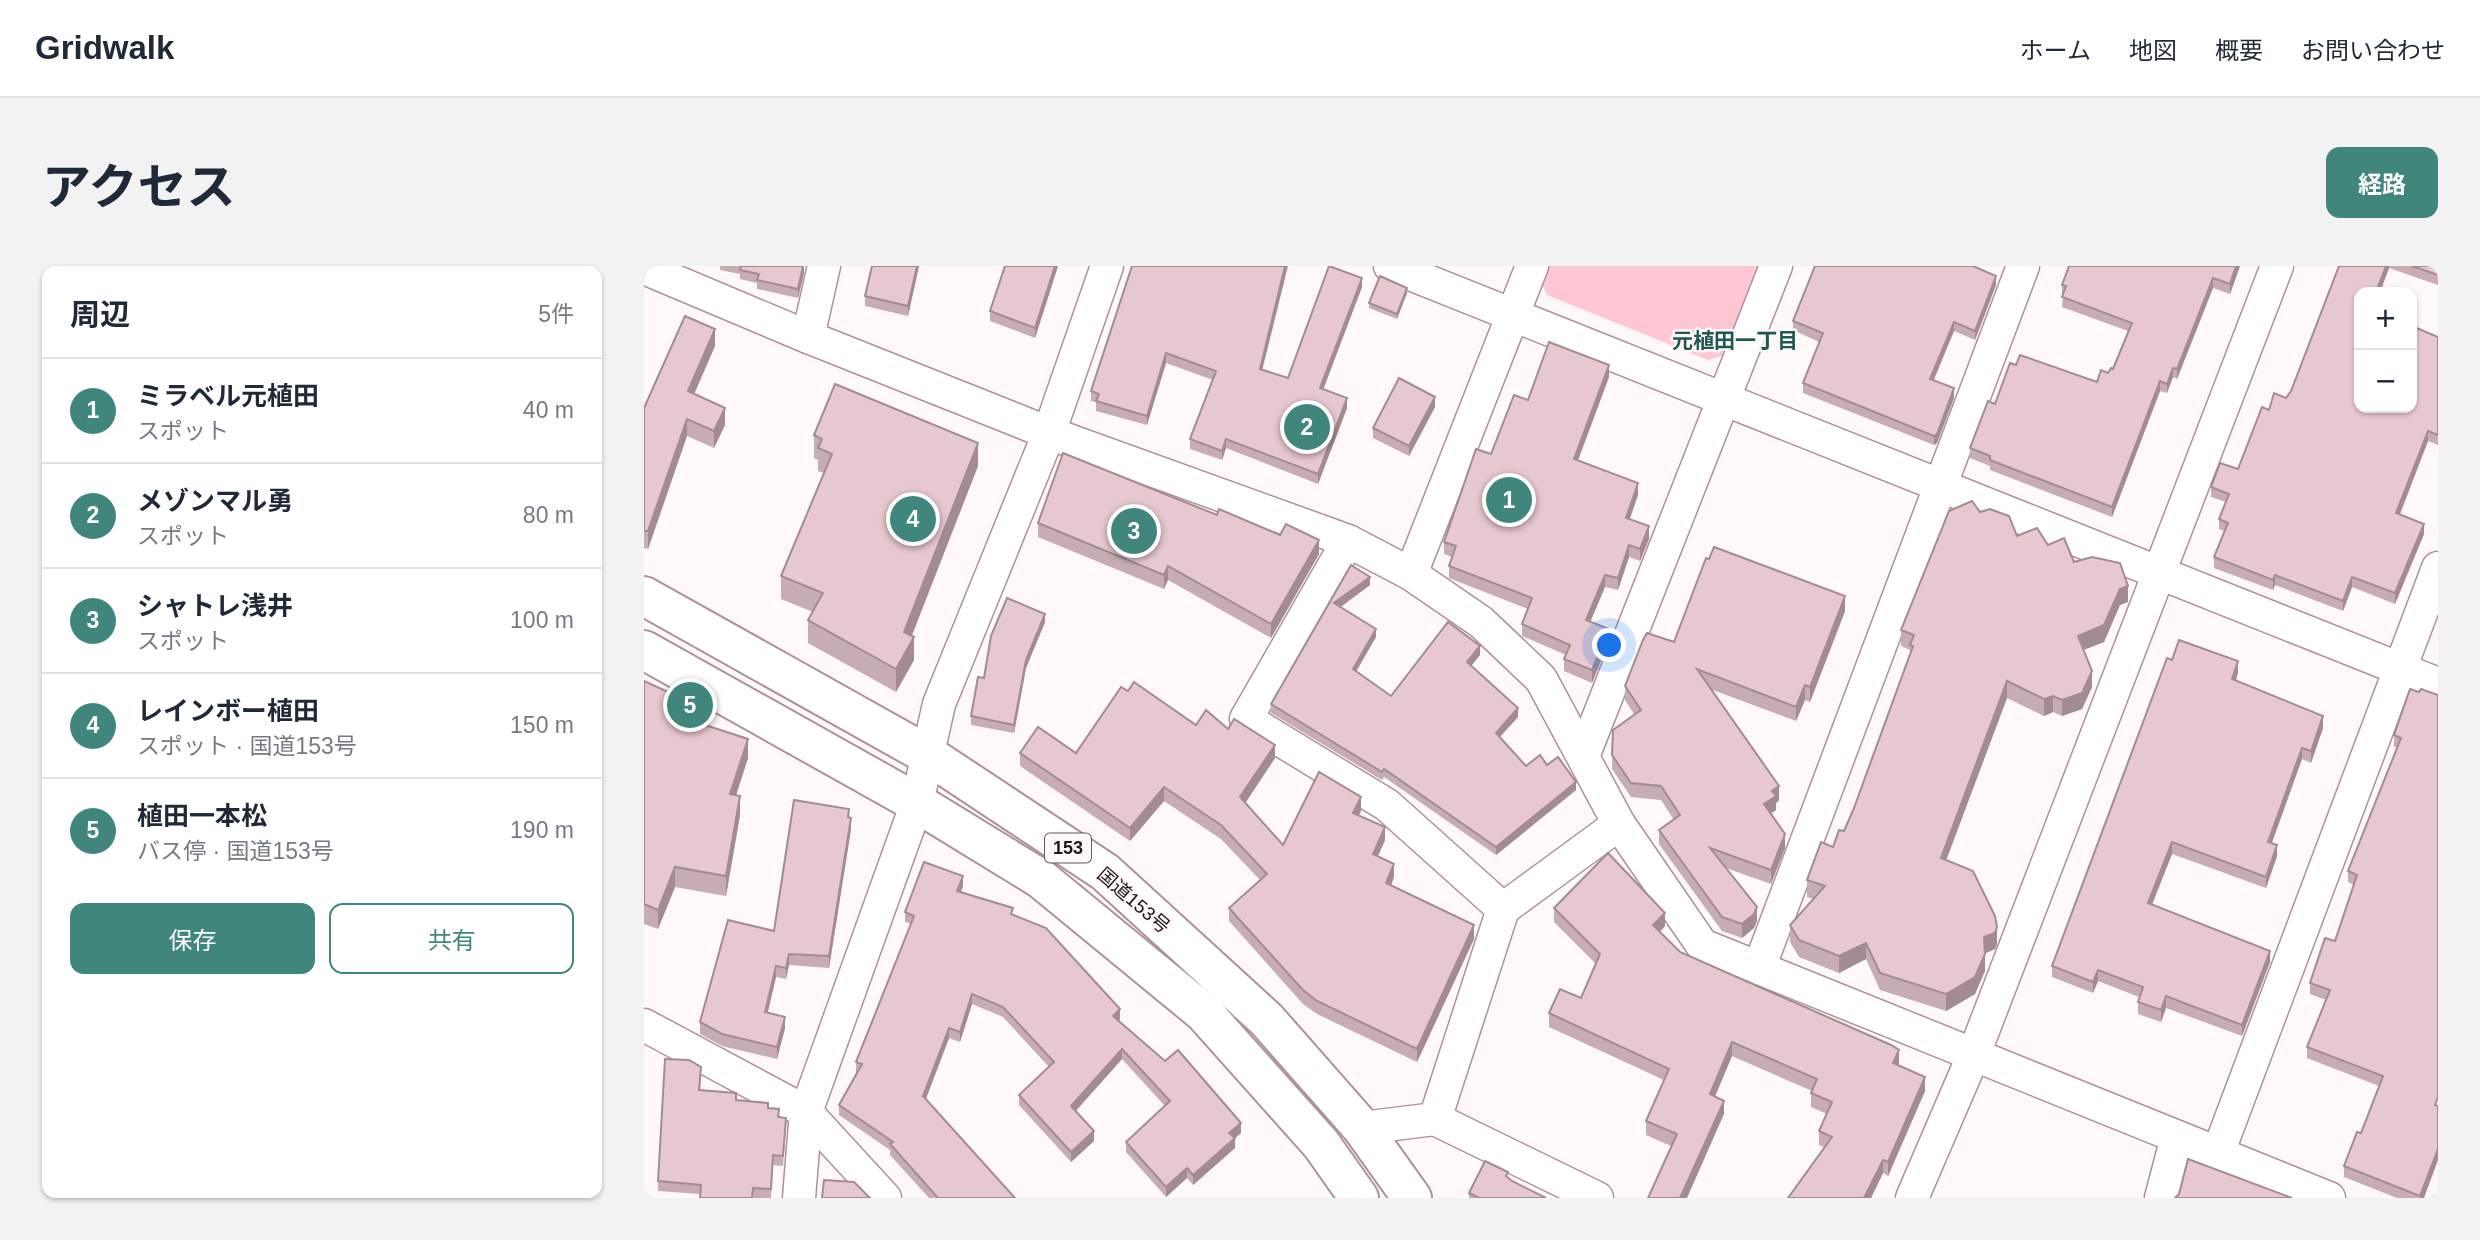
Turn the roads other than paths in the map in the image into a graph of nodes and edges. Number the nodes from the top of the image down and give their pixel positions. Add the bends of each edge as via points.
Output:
1 (824, 266) edge
2 (1107, 266) edge
3 (1390, 266) edge
4 (1532, 266) edge
5 (1776, 266) edge
6 (2023, 266) edge
7 (2277, 266) edge
8 (644, 268) edge
9 (1513, 315) junction
10 (808, 337) junction
11 (1724, 399) junction
12 (1049, 433) junction
13 (1938, 485) junction
14 (1348, 541) junction
15 (2438, 568) edge
16 (2161, 573) junction
17 (1411, 574) junction
18 (644, 596) edge
19 (644, 650) edge
20 (2400, 669) junction
21 (2438, 684) edge
22 (1584, 754) junction
23 (928, 755) junction
24 (917, 803) junction
25 (1619, 824) junction
26 (1503, 909) junction
27 (1759, 968) junction
28 (644, 1025) edge
29 (1974, 1054) junction
30 (806, 1112) junction
31 (1435, 1119) junction
32 (1362, 1128) junction
33 (2177, 1137) junction
34 (2218, 1153) junction
35 (799, 1198) edge
36 (885, 1198) edge
37 (1359, 1198) edge
38 (1412, 1198) edge
39 (1597, 1198) edge
40 (1912, 1198) edge
41 (2161, 1198) edge
42 (2329, 1198) edge

1 - 10 street
2 - 12 street
3 - 9 street
4 - 9 street
5 - 11 street
6 - 13 street
7 - 16 street
8 - 10 street
9 - 11 street
9 - 17 street
10 - 12 street
11 - 13 street
11 - 22 street
12 - 14 street
12 - 23 street via 939,704
13 - 16 street
13 - 27 street
14 - 17 street
14 - 26 street via 1246,719 1387,805
15 - 20 street
16 - 20 street
16 - 29 street
17 - 22 street via 1480,622 1541,679
18 - 23 highway, 国道153号 / 153
19 - 24 highway, 153
20 - 21 street
20 - 34 street
22 - 25 street
23 - 24 street
23 - 32 highway, 国道153号 / 153 via 1105,872 1267,1020
24 - 30 street
24 - 37 highway, 153 via 1041,879 1203,1013 1321,1144
25 - 26 street
25 - 27 street via 1702,944
26 - 31 street
27 - 29 street
28 - 30 street
29 - 33 street
29 - 40 street
30 - 35 street
30 - 36 street
31 - 32 street
31 - 39 street
32 - 38 highway, 国道153号 / 153
33 - 34 street
33 - 41 street
34 - 42 street

